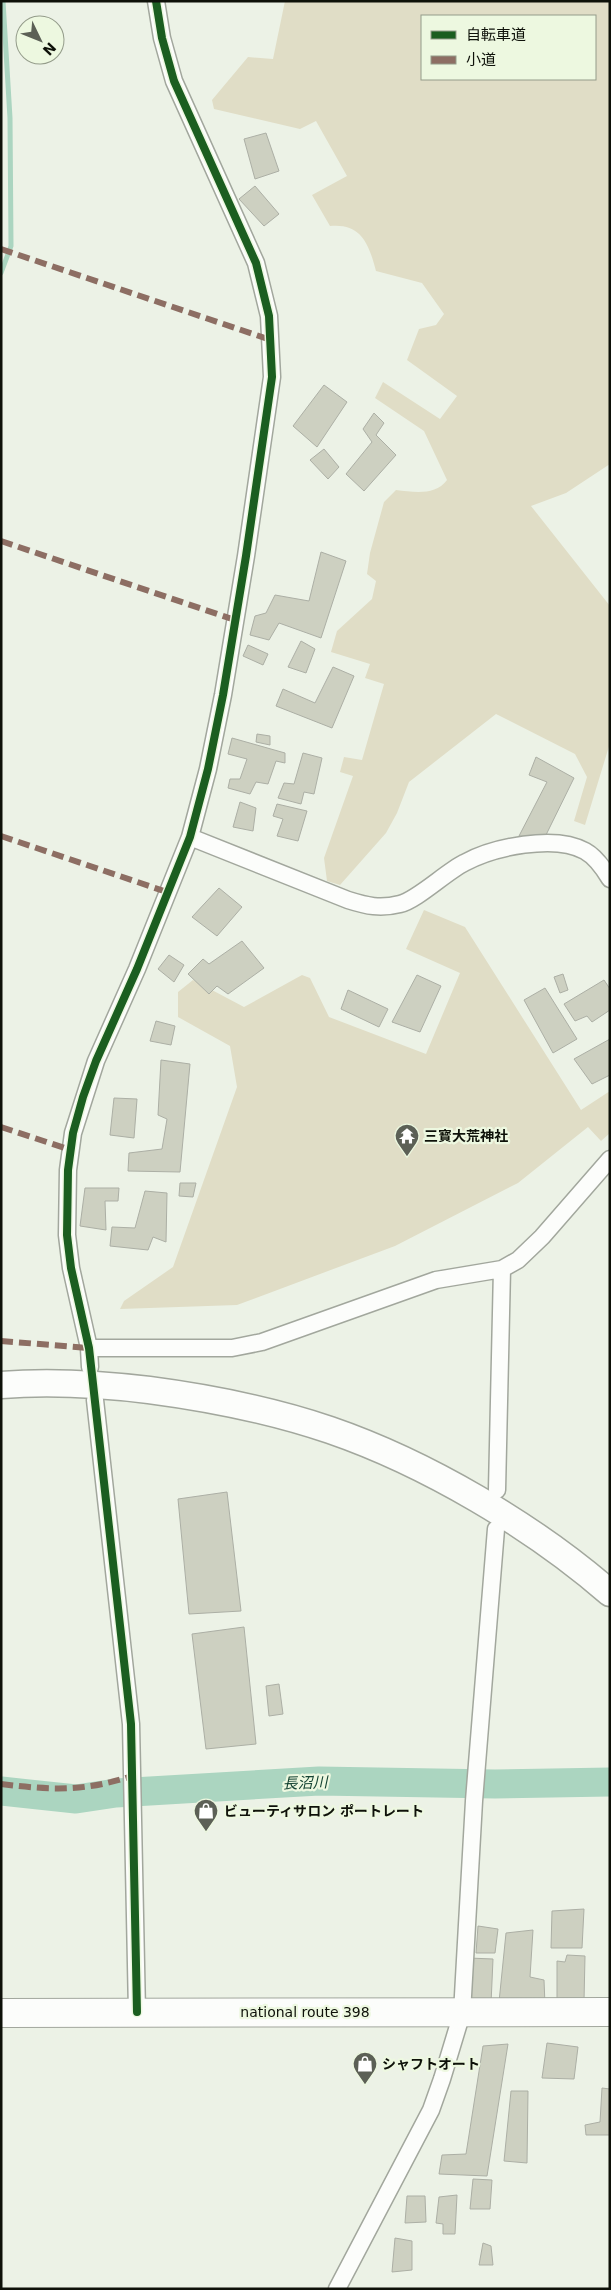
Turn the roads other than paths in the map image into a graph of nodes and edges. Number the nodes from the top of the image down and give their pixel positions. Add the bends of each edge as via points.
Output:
1 (156, 1) edge
2 (190, 837) junction
3 (610, 880) edge
4 (610, 1159) edge
5 (502, 1269) junction
6 (89, 1348) junction
7 (90, 1367) dead end
8 (1, 1385) edge
9 (94, 1400) dead end
10 (497, 1490) dead end
11 (496, 1529) dead end
12 (610, 1593) edge
13 (136, 2012) junction
14 (610, 2012) edge
15 (1, 2013) edge
16 (462, 2013) junction
17 (338, 2289) edge

1 - 2 street via 174,81 256,263 265,295 271,340 272,377 246,556 223,695
2 - 3 street via 374,908 402,904 463,863 490,851 536,844 565,843 586,851 604,868
2 - 6 street via 96,1061 73,1134 68,1170 67,1235
4 - 5 street via 542,1237 518,1260
5 - 6 street via 436,1280 255,1343 215,1348
5 - 10 street
6 - 7 street
8 - 12 main road via 47,1382 199,1396 330,1430 383,1451 458,1488 526,1529
9 - 13 street via 131,1724
11 - 16 street via 476,1770
13 - 15 highway, national route 398
13 - 16 highway, national route 398
14 - 16 highway, national route 398
16 - 17 street via 431,2110

